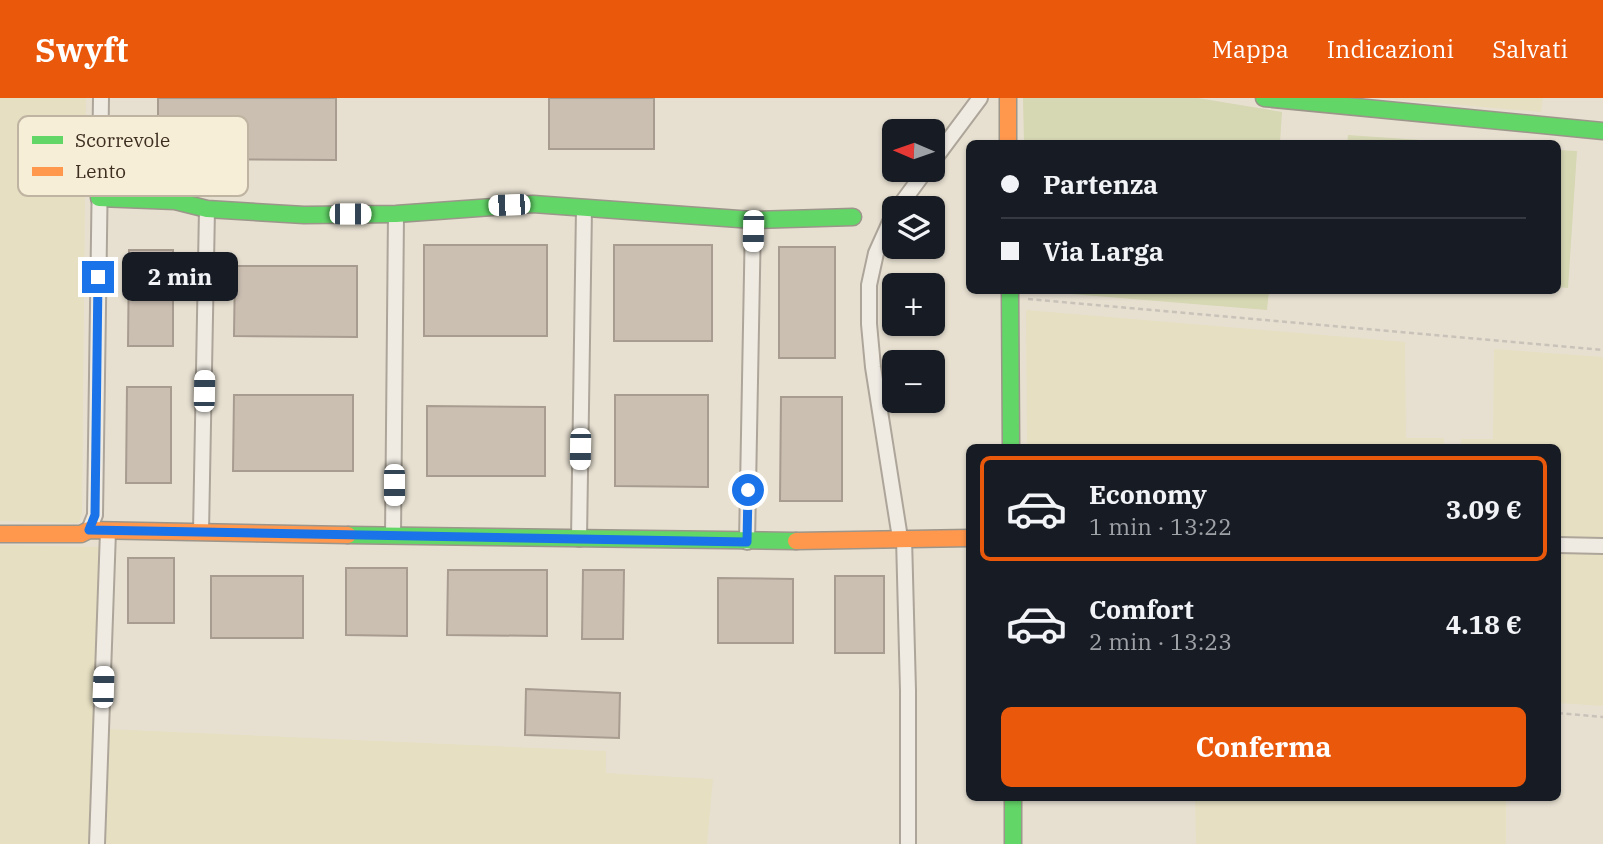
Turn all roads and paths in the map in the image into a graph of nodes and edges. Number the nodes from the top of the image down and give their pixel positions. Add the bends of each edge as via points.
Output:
1 (101, 98) edge
2 (980, 98) edge
3 (1007, 98) edge
4 (1264, 98) edge
5 (101, 116) edge
6 (1603, 131) edge
7 (1008, 140) edge
8 (945, 145) edge
9 (99, 198) joint
10 (207, 209) junction
11 (584, 209) junction
12 (396, 214) junction
13 (853, 217) dead end
14 (753, 220) junction
15 (882, 240) edge
16 (1010, 294) edge
17 (1603, 350) edge
18 (1011, 444) edge
19 (89, 530) junction
20 (108, 531) junction
21 (201, 533) junction
22 (0, 534) edge
23 (393, 537) junction
24 (902, 538) junction
25 (966, 538) edge
26 (579, 539) junction
27 (747, 542) junction
28 (1561, 545) edge
29 (1603, 546) edge
30 (1561, 713) edge
31 (1603, 717) edge
32 (1013, 801) edge
33 (97, 844) edge
34 (908, 844) edge
35 (1013, 844) edge

1 - 5 street
2 - 8 street
3 - 7 street
4 - 6 street
9 - 10 street via 175,201
9 - 19 street via 95,515
10 - 12 street
10 - 21 street
11 - 12 street via 533,204
11 - 14 street
11 - 26 street
12 - 23 street
13 - 14 street
14 - 27 street
15 - 24 street via 869,285 869,324
16 - 17 path
16 - 18 street
19 - 20 street
19 - 22 street via 81,534
20 - 21 street
20 - 33 street
21 - 23 street
23 - 26 street
24 - 25 street
24 - 27 street
24 - 34 street
26 - 27 street
28 - 29 street
30 - 31 path
32 - 35 street

